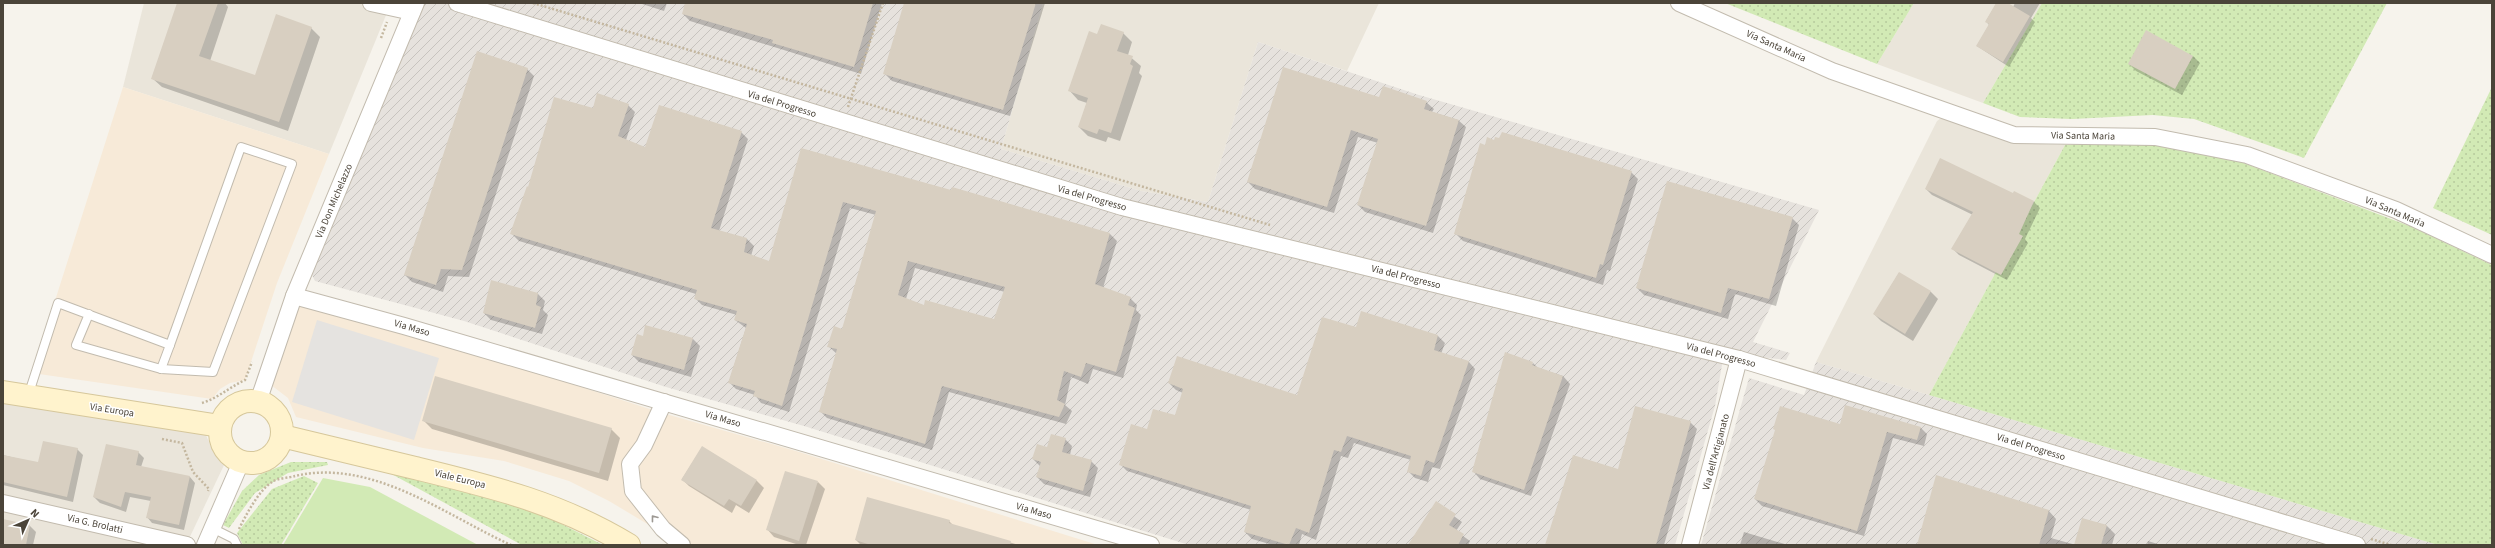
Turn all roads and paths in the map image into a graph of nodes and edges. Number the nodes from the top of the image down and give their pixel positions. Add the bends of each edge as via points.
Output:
1 (371, 3) edge
2 (457, 3) edge
3 (883, 3) edge
4 (1679, 3) edge
5 (414, 8) edge
6 (393, 9) junction
7 (378, 46) dead end
8 (842, 123) junction
9 (2492, 255) edge
10 (294, 296) junction
11 (89, 314) junction
12 (170, 345) junction
13 (253, 359) dead end
14 (1739, 359) junction
15 (161, 369) junction
16 (3, 392) edge
17 (28, 397) junction
18 (258, 402) junction
19 (664, 402) junction
20 (194, 422) junction
21 (220, 426) junction
22 (282, 436) junction
23 (159, 438) dead end
24 (182, 443) junction
25 (241, 462) junction
26 (207, 496) dead end
27 (3, 503) edge
28 (212, 528) junction
29 (235, 542) edge
30 (187, 545) edge
31 (205, 545) edge
32 (511, 545) edge
33 (629, 545) edge
34 (682, 545) edge
35 (1151, 545) edge
36 (1690, 545) edge
37 (2357, 545) edge

1 - 6 street
2 - 8 street, Via del Progresso
3 - 8 path
4 - 9 street, Via Santa Maria via 1832,71 2014,135 2155,137 2247,155 2396,210
5 - 6 street
5 - 10 street, Via Don Michelazzo
6 - 7 path
8 - 14 street, Via del Progresso via 1122,207
10 - 18 street, Via Don Michelazzo
10 - 19 street, Via Maso
11 - 12 lane
11 - 15 lane via 76,345
11 - 17 lane via 58,303
12 - 15 lane
12 - 15 lane via 241,148 292,164 213,372
13 - 20 path via 245,380 229,387 216,399 199,404
14 - 36 street, Via dell'Artigianato
14 - 37 street, Via del Progresso
16 - 17 main road, Via Europa
17 - 20 main road, Via Europa
18 - 21 main road via 248,401 234,406 224,416
18 - 22 main road via 267,406 279,418
34 -> 19 street via 663,529 633,491 630,464 644,445
19 - 35 street, Via Maso
20 - 21 main road, Via Europa
20 - 24 path via 190,442
21 - 25 main road via 222,444 226,452
22 - 25 main road via 280,445 268,459 259,463
22 - 33 main road, Viale Europa via 481,484 543,502 596,526
23 - 24 path
24 - 26 path via 193,472 209,489
25 - 28 street
27 - 30 street, Via G. Brolatti
28 - 29 lane
28 - 31 street
29 - 32 path via 250,508 272,482 316,471 370,479 419,498

